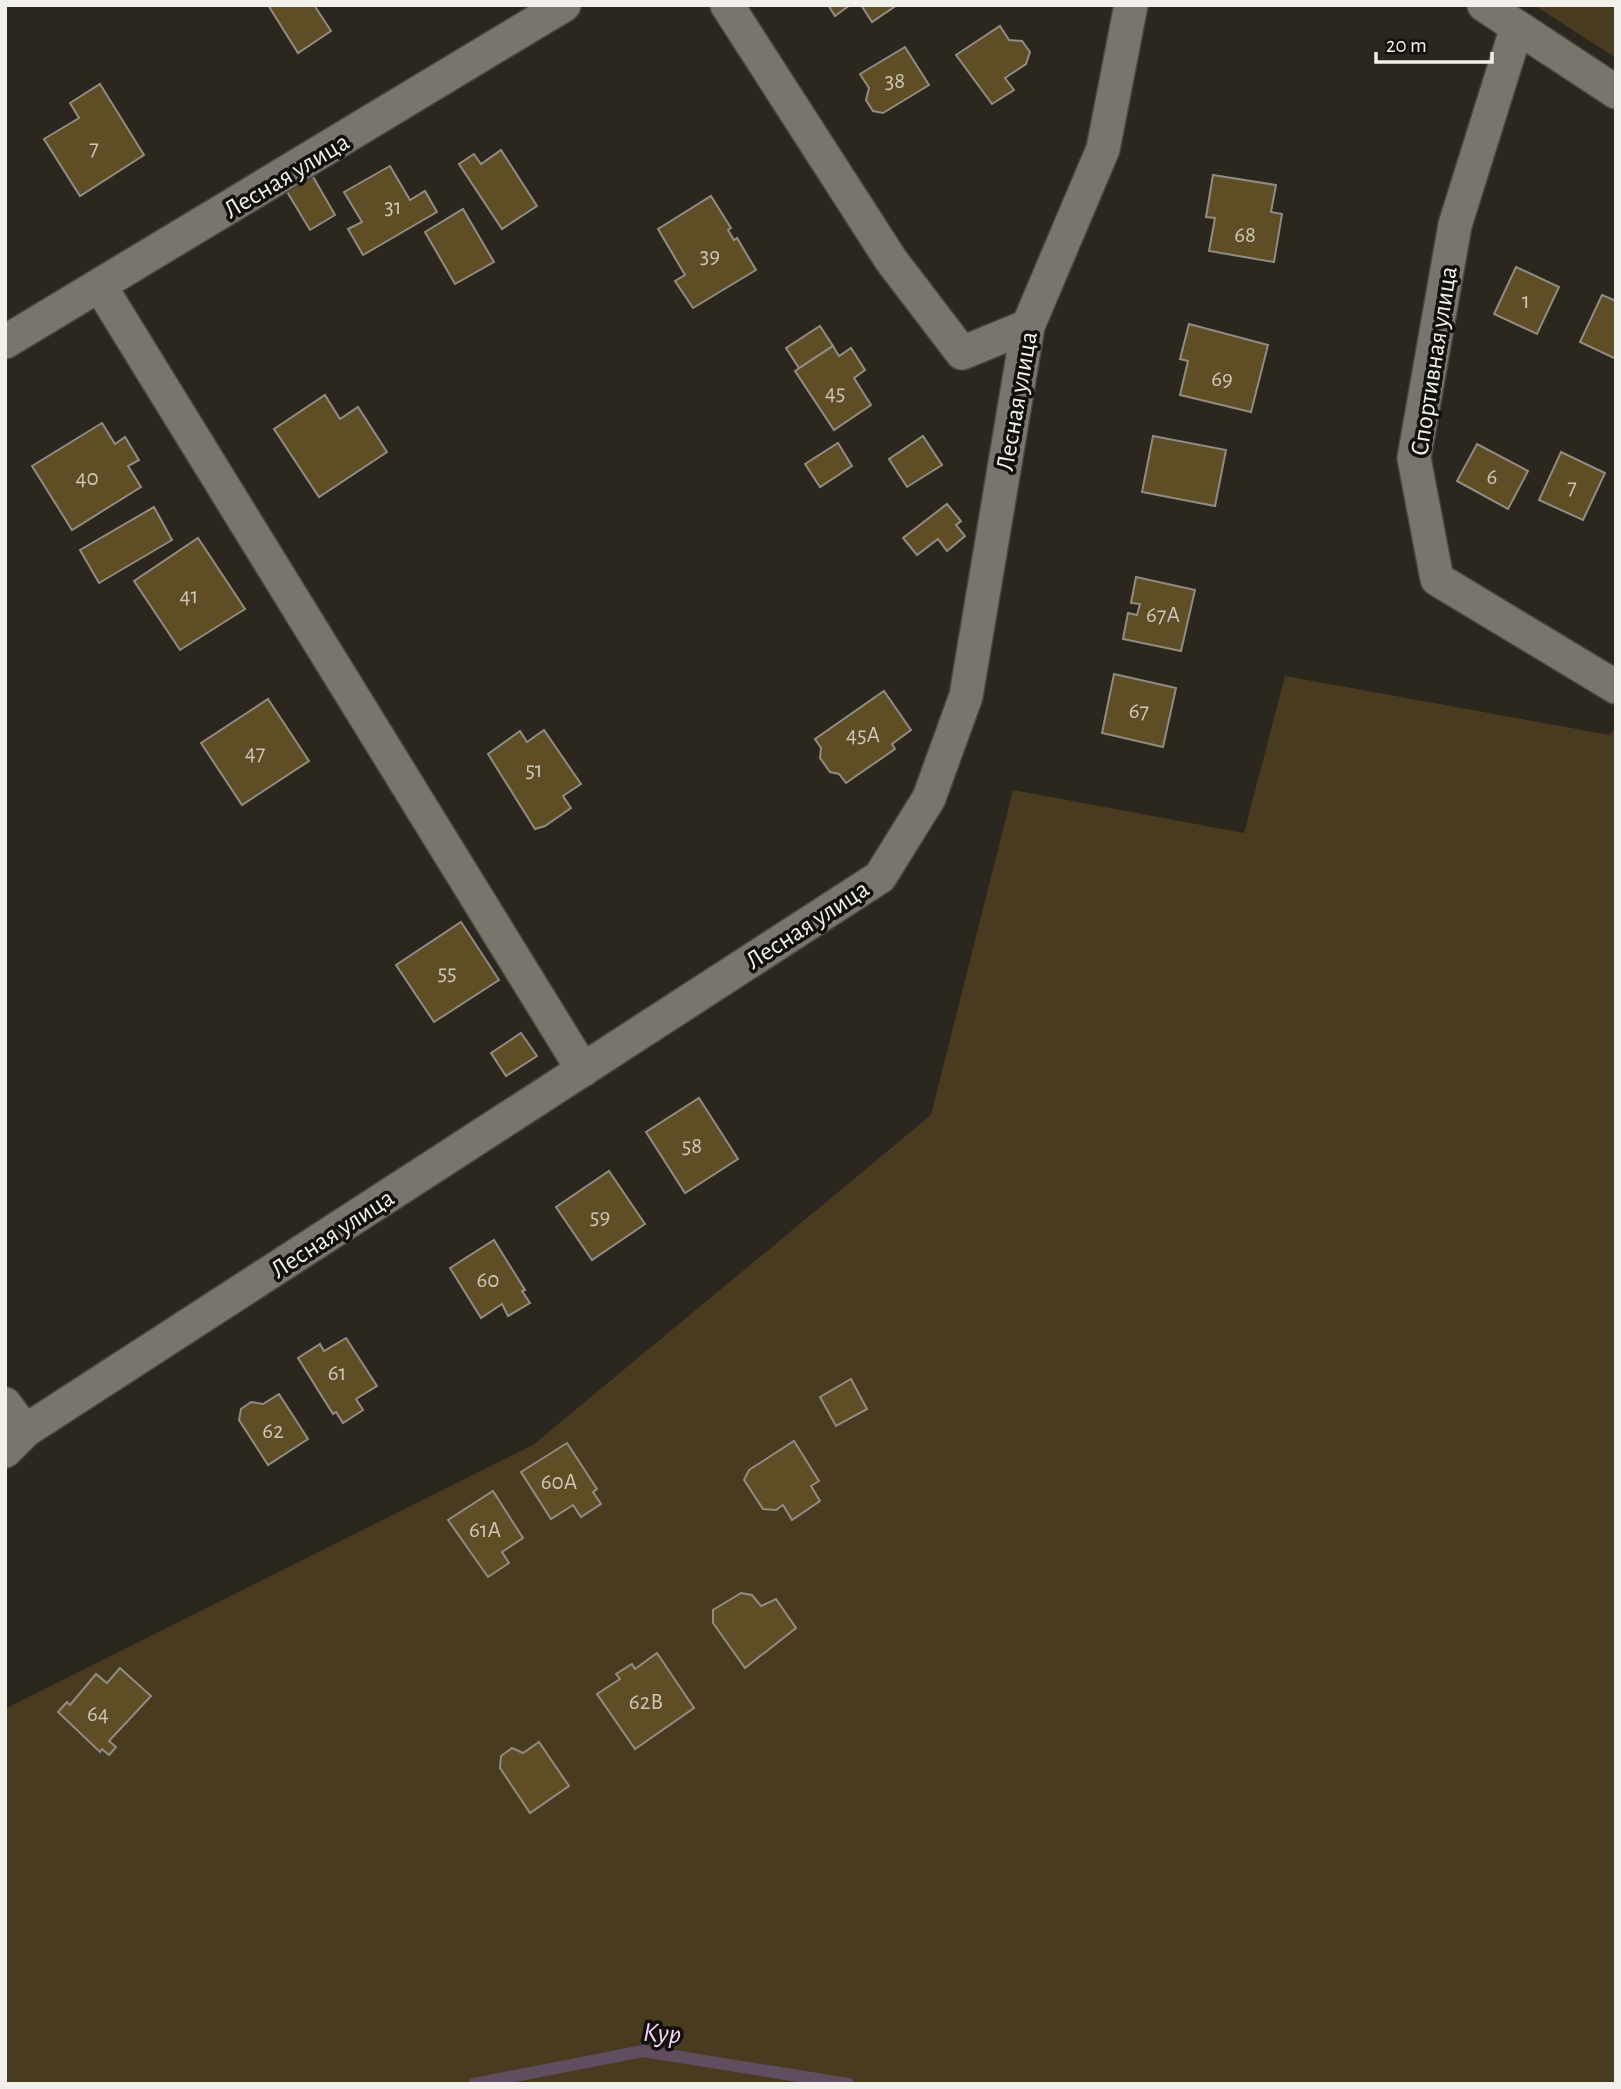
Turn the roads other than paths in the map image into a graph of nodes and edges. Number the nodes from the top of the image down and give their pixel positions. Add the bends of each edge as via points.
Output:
1 (564, 5) edge
2 (727, 5) edge
3 (1131, 5) edge
4 (1484, 5) edge
5 (1517, 27) junction
6 (1616, 92) edge
7 (100, 286) junction
8 (1028, 326) junction
9 (5, 342) edge
10 (1616, 687) edge
11 (583, 1070) junction
12 (5, 1404) edge
13 (15, 1441) edge

1 - 7 street, Лесная улица
2 - 8 street via 891,260 962,353
3 - 8 street, Лесная улица via 1103,149
4 - 5 street
5 - 6 street
5 - 10 street, Спортивная улица via 1455,225 1415,458 1437,579
7 - 9 street, Лесная улица
7 - 11 street
8 - 11 street, Лесная улица via 966,696 929,798 880,877
11 - 13 street, Лесная улица
12 - 13 street

